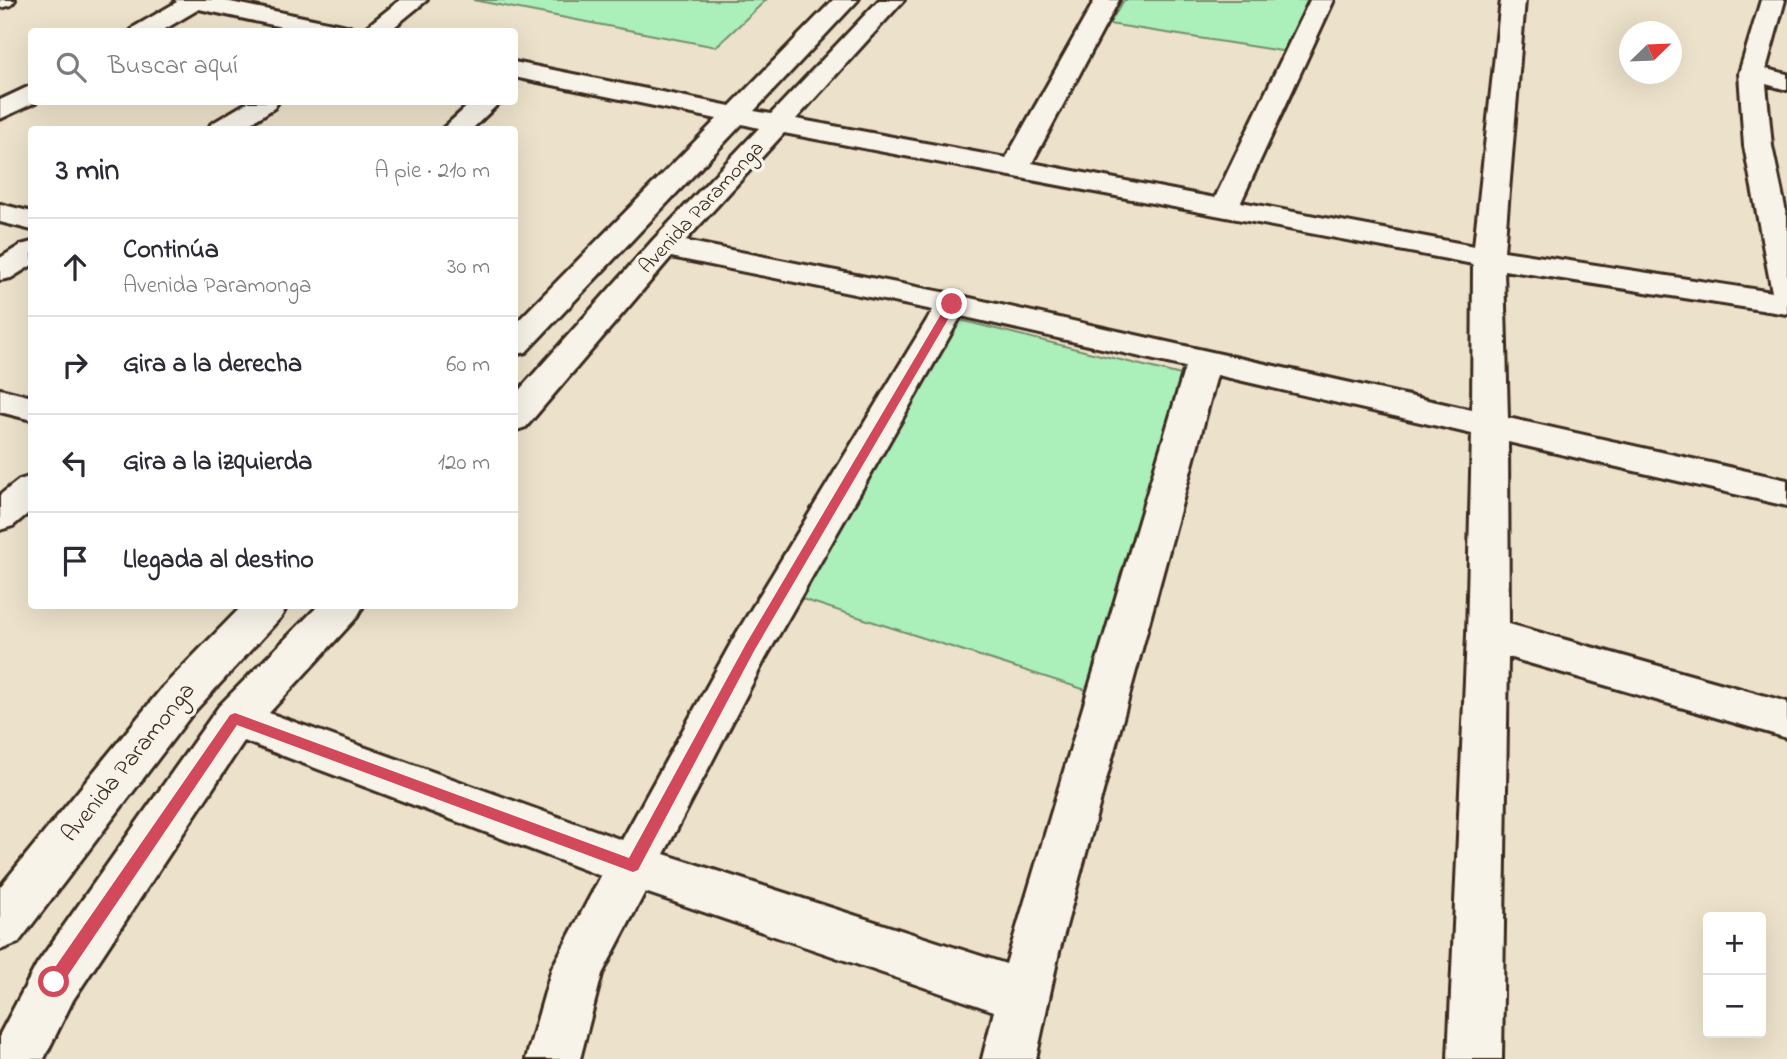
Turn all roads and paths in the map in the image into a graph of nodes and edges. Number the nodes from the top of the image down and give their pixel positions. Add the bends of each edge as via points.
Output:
1 (415, 0) edge
2 (846, 0) edge
3 (892, 0) edge
4 (1107, 0) edge
5 (1322, 0) edge
6 (1773, 0) edge
7 (191, 1) edge
8 (1506, 2) edge
9 (148, 28) edge
10 (323, 28) edge
11 (377, 28) edge
12 (518, 73) edge
13 (1752, 73) junction
14 (1787, 82) edge
15 (28, 95) edge
16 (260, 105) edge
17 (483, 105) edge
18 (0, 111) edge
19 (734, 114) junction
20 (780, 124) junction
21 (227, 126) edge
22 (459, 126) edge
23 (1758, 146) junction
24 (1787, 153) edge
25 (1015, 168) junction
26 (1224, 208) junction
27 (0, 213) edge
28 (28, 220) edge
29 (664, 246) junction
30 (28, 254) edge
31 (1488, 258) junction
32 (0, 271) edge
33 (1787, 291) edge
34 (952, 304) junction
35 (1787, 304) edge
36 (518, 341) edge
37 (518, 357) edge
38 (1203, 363) junction
39 (560, 368) junction
40 (0, 400) edge
41 (28, 408) edge
42 (518, 415) edge
43 (1490, 426) junction
44 (28, 492) edge
45 (1787, 493) edge
46 (0, 516) edge
47 (264, 609) edge
48 (339, 609) edge
49 (1488, 635) junction
50 (235, 719) junction
51 (1787, 720) edge
52 (633, 866) junction
53 (0, 926) edge
54 (1024, 996) junction
55 (16, 1059) edge
56 (553, 1059) edge
57 (1009, 1059) edge
58 (1475, 1059) edge

1 - 11 street
2 - 19 street, Avenida Paramonga
3 - 20 street, Avenida Paramonga
4 - 25 street
5 - 26 street
6 - 13 street
7 - 9 street
7 - 10 street
8 - 31 street
12 - 19 street
13 - 14 street
13 - 23 street
15 - 18 street
16 - 21 street
17 - 22 street
19 - 20 street
19 - 36 street, Avenida Paramonga
20 - 25 street
20 - 29 street, Avenida Paramonga
23 - 24 street
23 - 33 street
25 - 26 street
26 - 31 street
27 - 28 street
29 - 34 street
29 - 39 street, Avenida Paramonga
30 - 32 street
31 - 35 street
31 - 43 street
34 - 38 street
34 - 52 street via 750,648
37 - 39 street
38 - 43 street
38 - 54 street
39 - 42 street, Avenida Paramonga
40 - 41 street
43 - 45 street
43 - 49 street
44 - 46 street
47 - 53 street, Avenida Paramonga via 177,701
48 - 50 street
49 - 51 street
49 - 58 street
50 - 52 street
50 - 55 street via 54,982
52 - 54 street
52 - 56 street via 578,968
54 - 57 street

